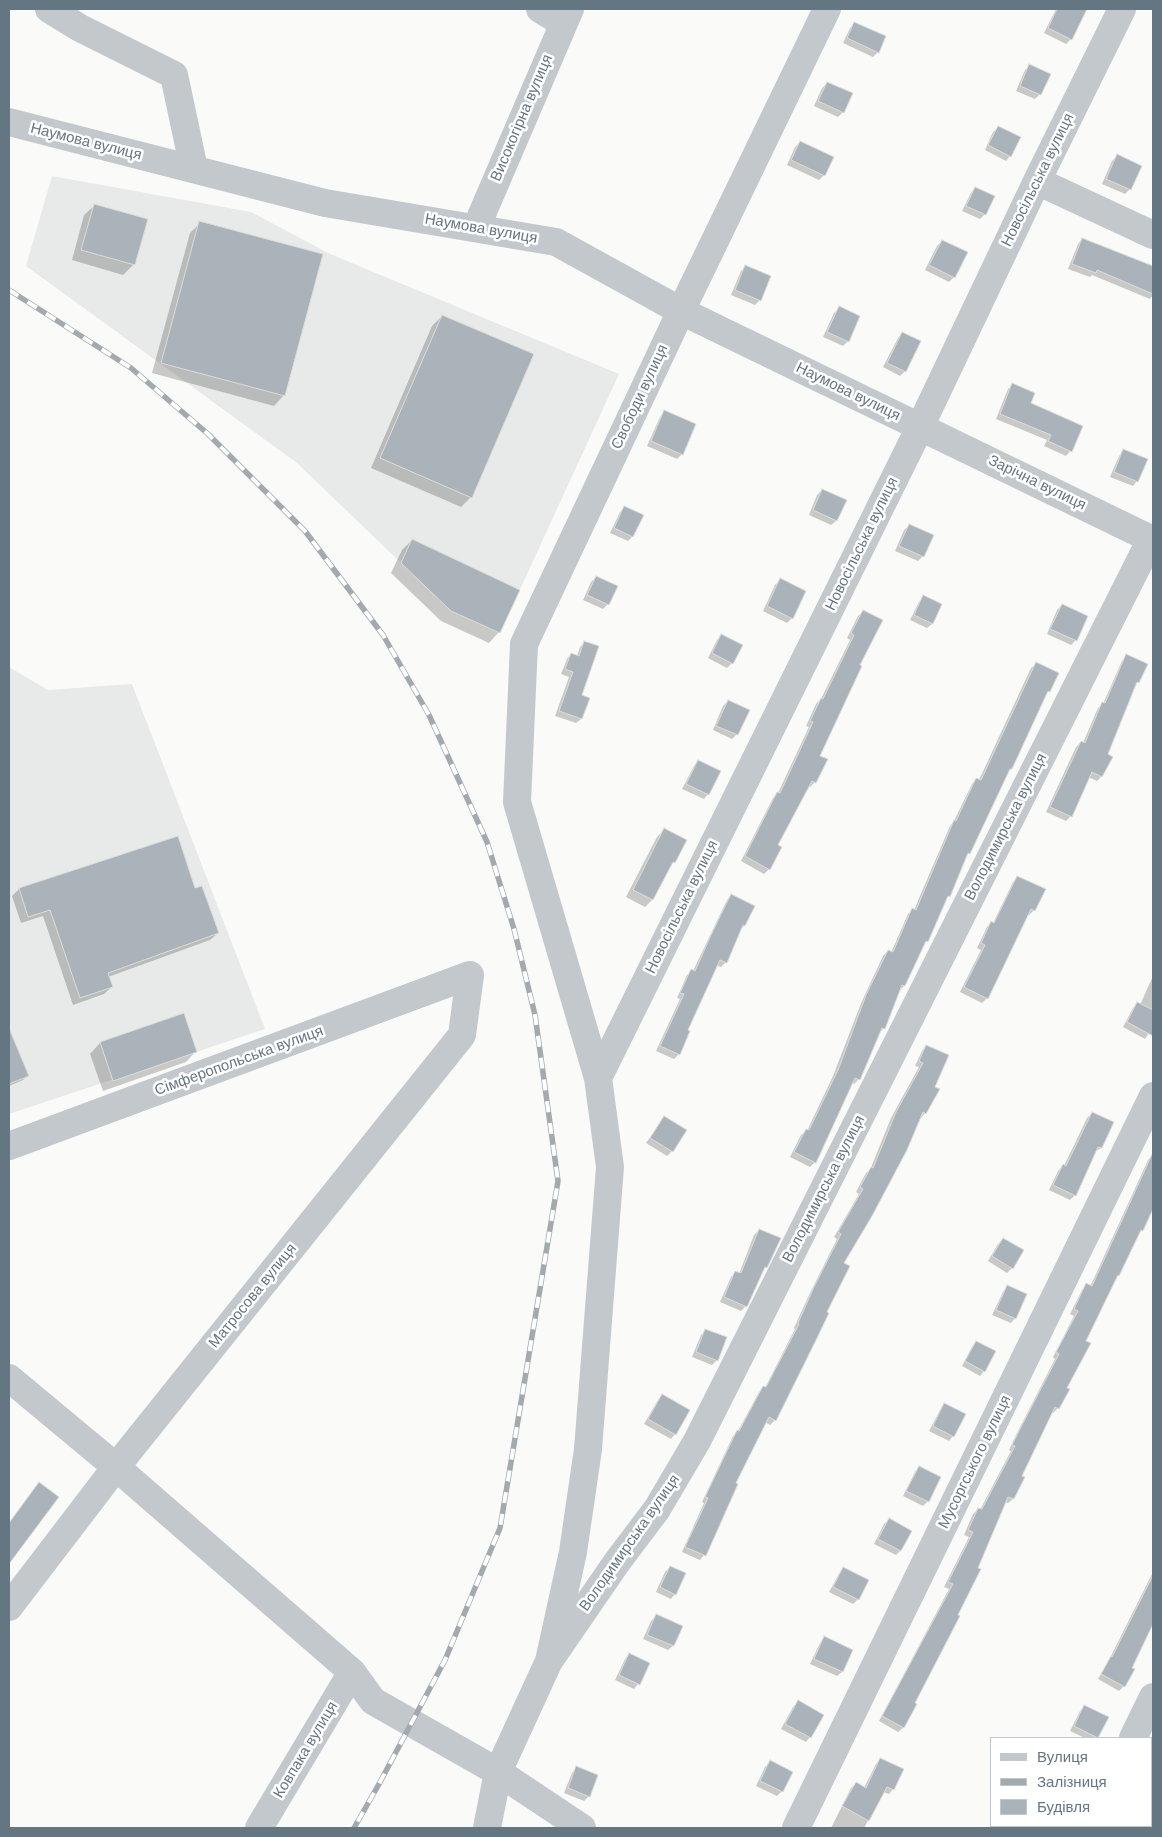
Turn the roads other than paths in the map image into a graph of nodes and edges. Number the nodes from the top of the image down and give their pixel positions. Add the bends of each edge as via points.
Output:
1 (49, 9) edge
2 (540, 9) edge
3 (827, 9) edge
4 (1122, 9) edge
5 (566, 16) edge
6 (9, 122) edge
7 (194, 169) junction
8 (1036, 181) junction
9 (476, 228) junction
10 (1153, 235) edge
11 (681, 311) junction
12 (920, 427) junction
13 (1152, 539) edge
14 (470, 975) joint
15 (598, 1078) junction
16 (1153, 1096) edge
17 (9, 1146) edge
18 (9, 1378) edge
19 (116, 1467) junction
20 (9, 1607) edge
21 (549, 1661) junction
22 (352, 1672) junction
23 (1153, 1697) edge
24 (1133, 1737) edge
25 (498, 1772) junction
26 (259, 1828) edge
27 (487, 1828) edge
28 (582, 1828) edge
29 (796, 1828) edge

1 - 7 street via 174,75
2 - 5 street
3 - 11 street, Свободи вулиця
4 - 8 street, Новосільська вулиця
5 - 9 street, Високогірна вулиця
6 - 7 street, Наумова вулиця
7 - 9 street, Наумова вулиця via 325,202
8 - 10 street
8 - 12 street, Новосільська вулиця
9 - 11 street, Наумова вулиця via 556,242
11 - 12 street, Наумова вулиця
11 - 15 street, Свободи вулиця via 524,644 517,802
12 - 13 street, Зарічна вулиця
12 - 15 street, Новосільська вулиця
13 - 21 street, Володимирська вулиця via 697,1441 657,1509
14 - 17 street, Сімферопольська вулиця
14 - 19 street, Матросова вулиця via 462,1036
15 - 21 street, Свободи вулиця via 610,1167 605,1249 589,1439 573,1552
16 - 29 street, Мусоргського вулиця
18 - 19 street
19 - 20 street, Матросова вулиця
19 - 22 street
21 - 25 street, Володимирська вулиця
22 - 25 street via 373,1702
22 - 26 street, Ковпака вулиця
23 - 24 street
25 - 27 street, Володимирська вулиця
25 - 28 street

